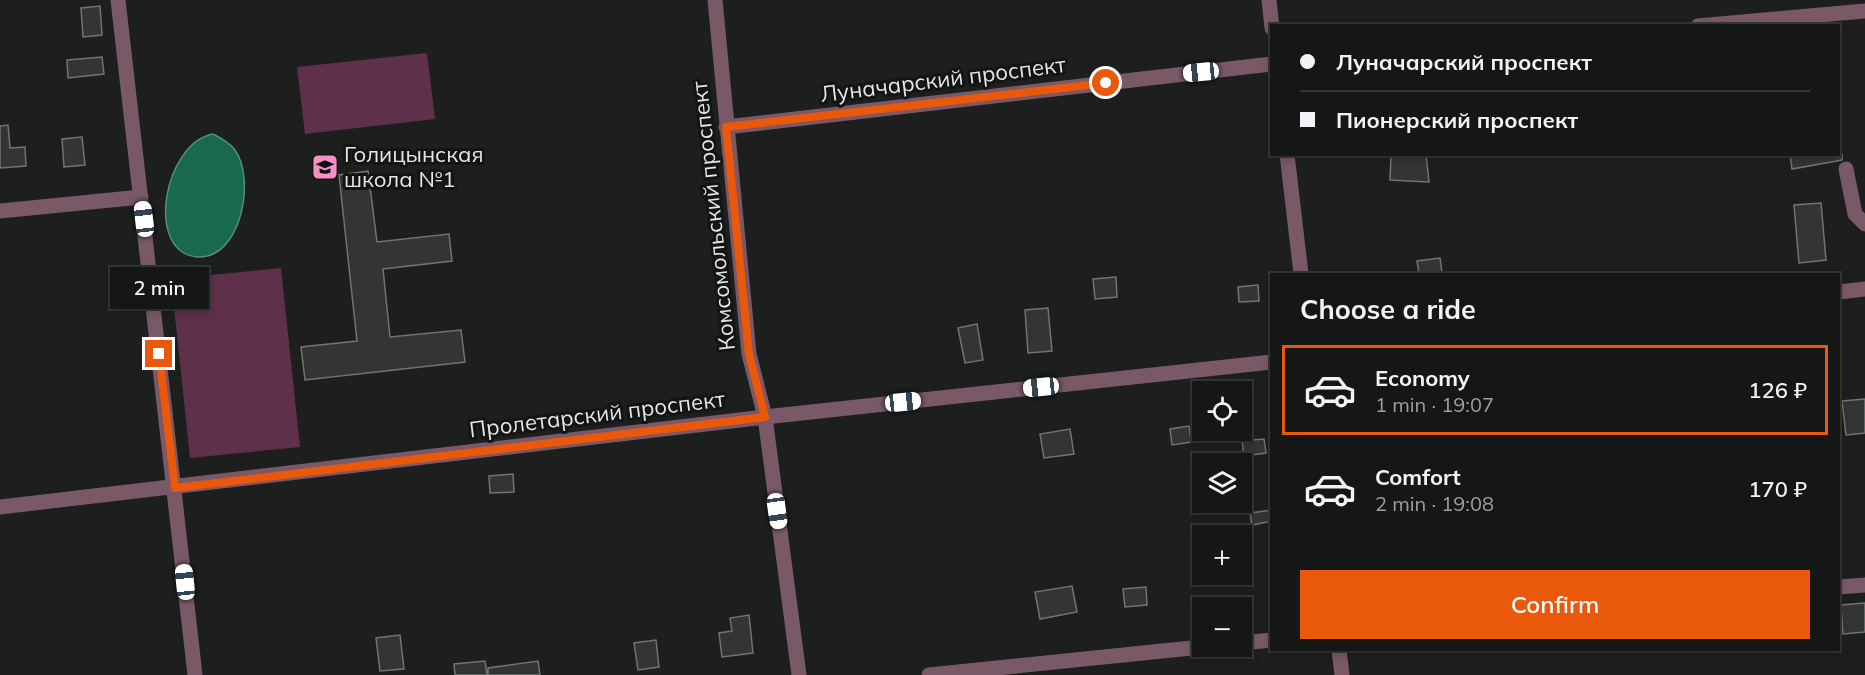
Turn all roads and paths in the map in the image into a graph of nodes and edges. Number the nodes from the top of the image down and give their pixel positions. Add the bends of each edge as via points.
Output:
1 (118, 0) edge
2 (715, 0) edge
3 (1269, 0) edge
4 (1865, 11) edge
5 (1272, 24) edge
6 (1720, 24) edge
7 (1270, 64) edge
8 (726, 127) junction
9 (1287, 156) edge
10 (1846, 169) dead end
11 (141, 197) junction
12 (0, 211) edge
13 (1865, 224) edge
14 (1300, 273) edge
15 (1865, 289) edge
16 (1840, 292) edge
17 (1270, 362) edge
18 (765, 417) junction
19 (175, 488) junction
20 (0, 507) edge
21 (1865, 585) edge
22 (1840, 587) edge
23 (1270, 640) edge
24 (1252, 642) edge
25 (1192, 648) edge
26 (1339, 651) edge
27 (195, 675) edge
28 (799, 675) edge
29 (929, 675) edge
30 (1342, 675) edge

1 - 11 street
2 - 8 street, Комсомольский проспект
3 - 5 street
4 - 6 street
7 - 8 street, Луначарский проспект
8 - 18 street, Комсомольский проспект via 749,354
9 - 14 street
10 - 13 street via 1854,214
11 - 12 street
11 - 19 street
15 - 16 street
17 - 18 street, Пролетарский проспект
18 - 19 street, Пролетарский проспект
18 - 28 street, Комсомольский проспект
19 - 20 street, Пролетарский проспект
19 - 27 street
21 - 22 street
23 - 24 street
25 - 29 street
26 - 30 street

